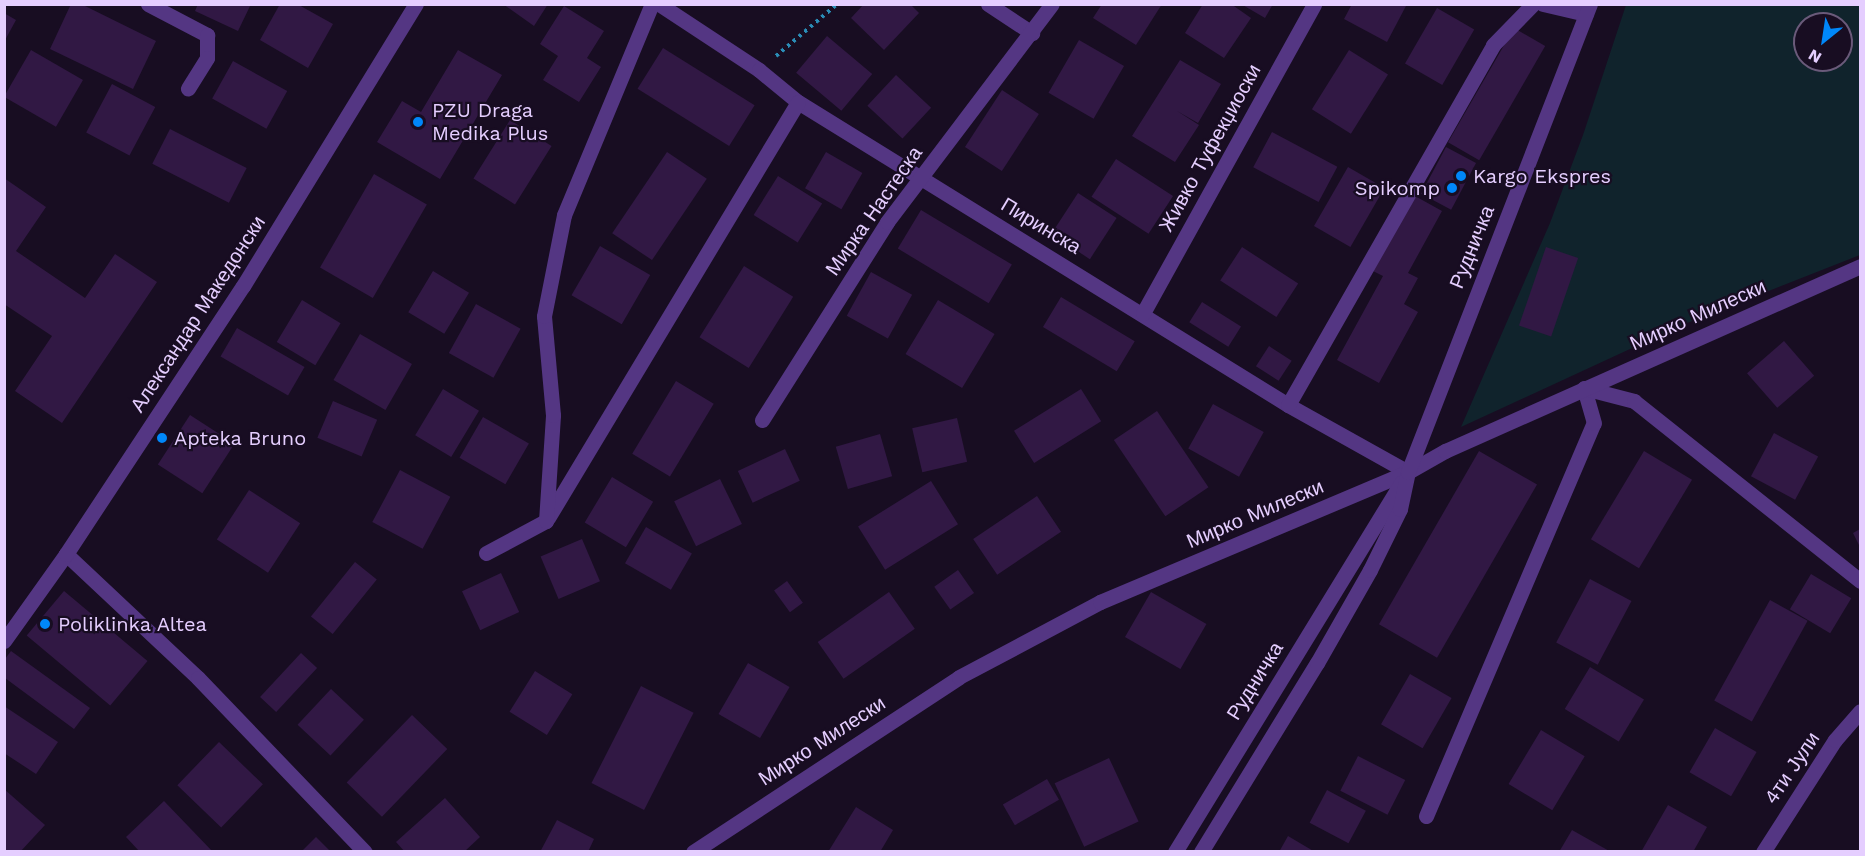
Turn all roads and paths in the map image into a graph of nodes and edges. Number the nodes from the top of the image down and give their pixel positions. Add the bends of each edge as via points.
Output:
1 (148, 4) edge
2 (416, 4) edge
3 (652, 4) edge
4 (659, 4) edge
5 (837, 4) edge
6 (988, 4) edge
7 (1052, 4) edge
8 (1314, 4) edge
9 (1533, 4) edge
10 (1544, 4) edge
11 (1588, 9) edge
12 (1032, 33) junction
13 (759, 70) junction
14 (189, 89) dead end
15 (798, 102) junction
16 (921, 177) junction
17 (1860, 266) edge
18 (1143, 313) junction
19 (1584, 388) junction
20 (1288, 405) junction
21 (762, 420) dead end
22 (1408, 472) junction
23 (546, 521) junction
24 (486, 553) dead end
25 (66, 554) junction
26 (1860, 581) edge
27 (4, 641) edge
28 (1860, 711) edge
29 (1426, 816) dead end
30 (365, 852) edge
31 (693, 852) edge
32 (1175, 852) edge
33 (1201, 852) edge
34 (1763, 852) edge

1 - 14 street via 207,35 207,58
2 - 25 street, Александар Македонски via 243,286
3 - 23 street via 564,215 544,316 553,415
4 - 13 street, Пиринска
5 - 13 path
6 - 12 street
7 - 12 street, Мирка Настеска
8 - 18 street, Живко Туфекџиоски
9 - 20 street via 1493,45
10 - 11 street
11 - 22 street, Рудничка
12 - 16 street, Мирка Настеска
13 - 15 street, Пиринска
15 - 16 street, Пиринска
15 - 23 street
16 - 18 street, Пиринска
16 - 21 street, Мирка Настеска via 887,222
17 - 19 street, Мирко Милески
18 - 20 street, Пиринска
19 - 22 street, Мирко Милески via 1445,451
19 - 26 street via 1634,400
19 - 29 street via 1594,423
20 - 22 street, Пиринска
22 - 31 street, Мирко Милески via 1100,602 969,672 836,755
22 - 32 street, Рудничка
22 - 33 street, Рудничка via 1400,509 1370,570
23 - 24 street
25 - 27 street, Александар Македонски
25 - 30 street via 198,678
28 - 34 street, 4ти Јули via 1835,740

